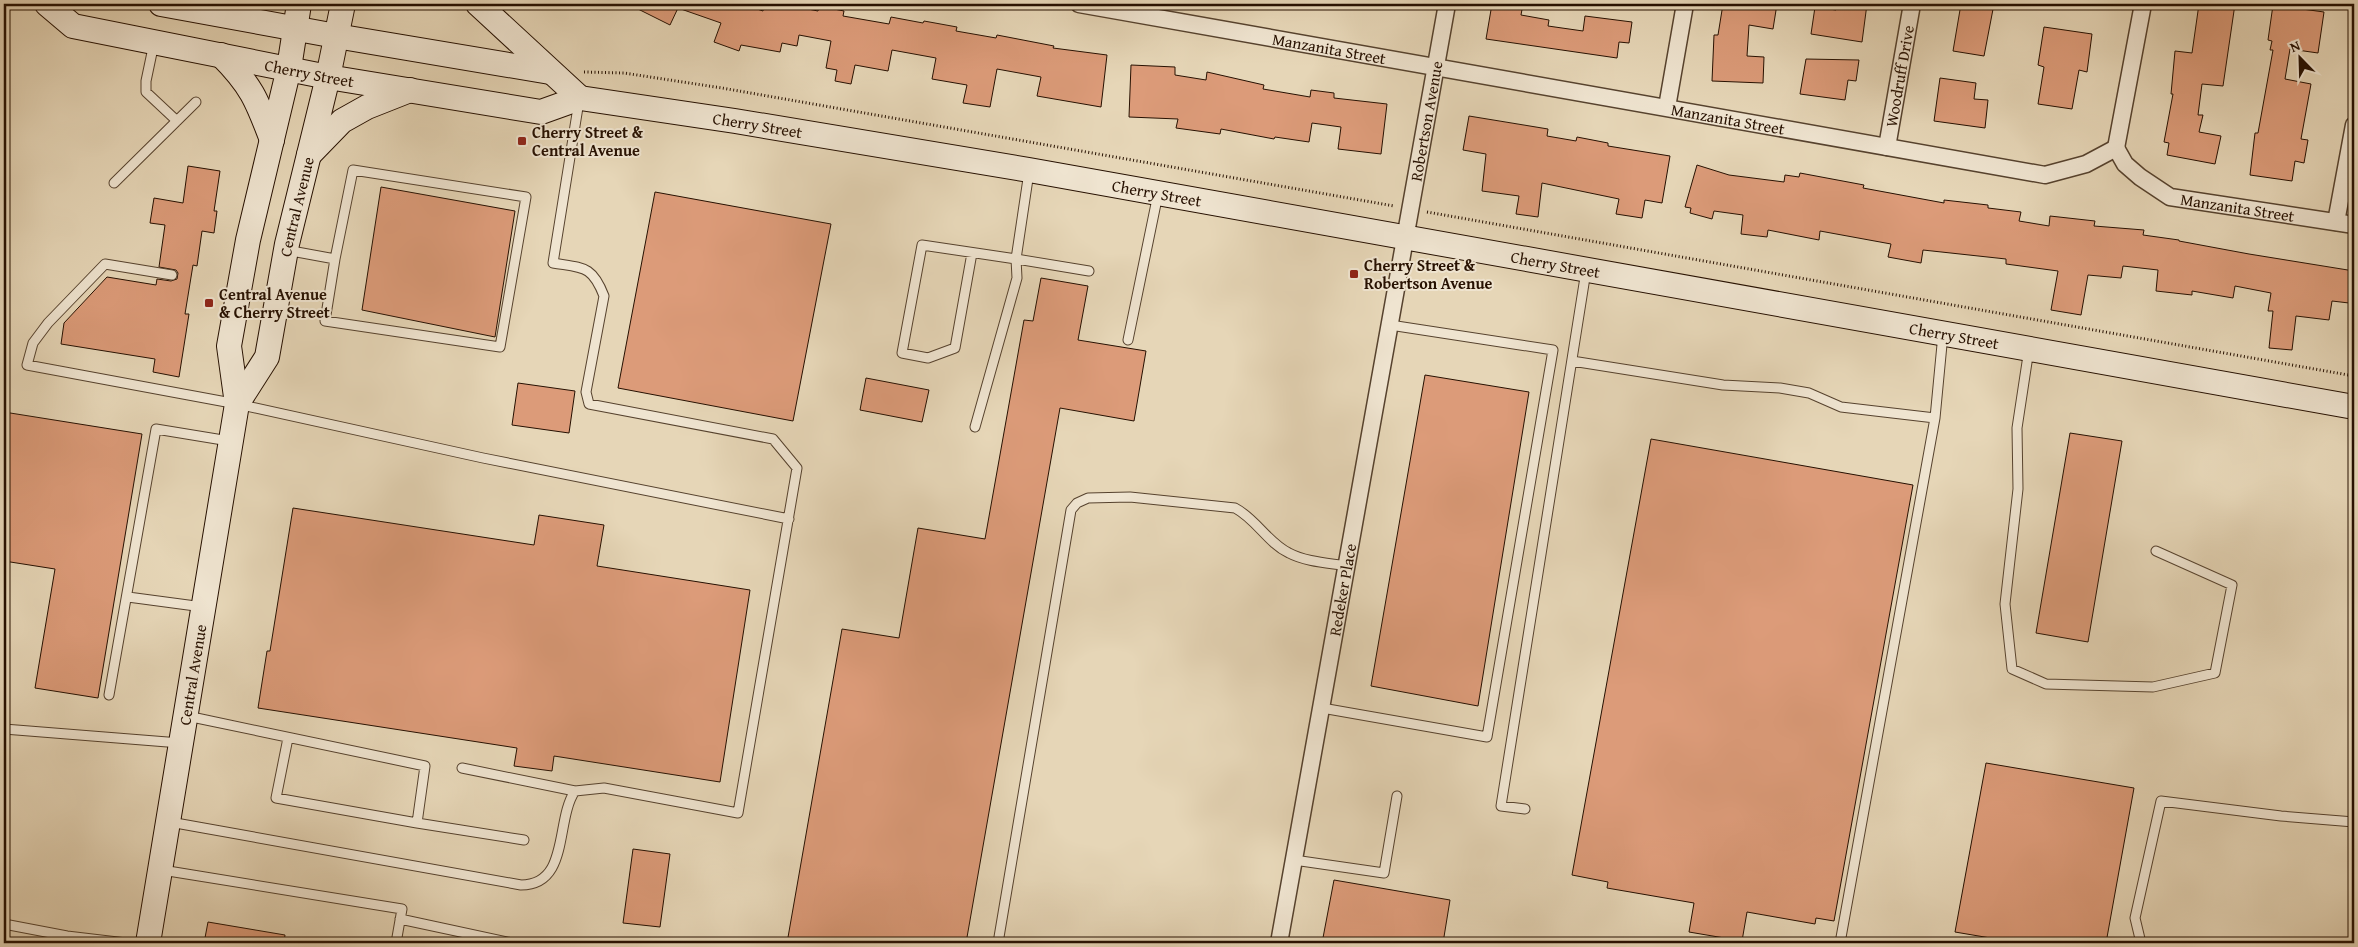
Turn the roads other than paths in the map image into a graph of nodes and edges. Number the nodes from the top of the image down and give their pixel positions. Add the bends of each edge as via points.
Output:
1 (48, 4) edge
2 (161, 4) edge
3 (299, 4) edge
4 (343, 4) edge
5 (478, 4) edge
6 (1080, 4) edge
7 (1447, 4) edge
8 (1686, 4) edge
9 (1912, 4) edge
10 (2143, 4) edge
11 (295, 27) junction
12 (336, 36) junction
13 (154, 42) junction
14 (221, 55) junction
15 (1437, 66) junction
16 (289, 68) junction
17 (550, 72) junction
18 (328, 76) junction
19 (410, 90) junction
20 (580, 98) junction
21 (196, 102) dead end
22 (1667, 107) junction
23 (177, 121) junction
24 (2354, 125) edge
25 (272, 140) junction
26 (1887, 147) junction
27 (2116, 148) junction
28 (308, 155) junction
29 (1030, 170) junction
30 (114, 183) dead end
31 (1158, 194) junction
32 (2336, 222) junction
33 (2354, 225) edge
34 (1406, 238) junction
35 (286, 250) junction
36 (972, 253) junction
37 (335, 259) junction
38 (1016, 259) junction
39 (1089, 270) dead end
40 (1586, 270) junction
41 (172, 275) dead end
42 (1390, 326) junction
43 (1943, 334) junction
44 (1128, 340) dead end
45 (2029, 349) junction
46 (1572, 361) junction
47 (237, 404) junction
48 (2354, 407) edge
49 (1935, 418) junction
50 (975, 427) dead end
51 (230, 442) junction
52 (789, 519) junction
53 (2156, 552) dead end
54 (1347, 566) junction
55 (128, 597) junction
56 (203, 607) junction
57 (109, 695) dead end
58 (1322, 708) junction
59 (185, 715) junction
60 (4, 729) edge
61 (288, 738) junction
62 (180, 743) junction
63 (462, 768) dead end
64 (576, 791) junction
65 (1397, 796) dead end
66 (1525, 809) dead end
67 (167, 822) junction
68 (2354, 822) edge
69 (417, 823) junction
70 (524, 840) dead end
71 (1294, 860) junction
72 (159, 870) junction
73 (400, 920) junction
74 (4, 924) edge
75 (126, 943) edge
76 (148, 943) edge
77 (396, 943) edge
78 (512, 943) edge
79 (998, 943) edge
80 (1279, 943) edge
81 (1840, 943) edge
82 (2141, 943) edge

1 - 13 street, Cherry Street via 73,26
2 - 11 street
3 - 11 street, Central Avenue
4 - 12 street, Central Avenue
5 - 17 street
6 - 15 street, Manzanita Street
7 - 15 street, Robertson Avenue
8 - 22 street
9 - 26 street, Woodruff Drive
10 - 27 street
11 - 12 street
11 - 16 street, Central Avenue
12 - 17 street
12 - 18 street, Central Avenue
13 - 14 street, Cherry Street
13 - 23 lane via 146,92
14 - 16 street, Cherry Street
14 - 25 street via 251,90
15 - 22 street, Manzanita Street
15 - 34 street, Robertson Avenue
16 - 18 street, Cherry Street
16 - 25 street, Central Avenue
17 - 20 street
18 - 19 street, Cherry Street
18 - 28 street, Central Avenue
19 - 20 street, Cherry Street via 541,112
19 - 28 street via 342,121
20 - 29 street, Cherry Street
20 - 52 lane via 553,262 588,270 598,281 604,296 586,392 589,404 773,439 797,468
21 - 23 lane
22 - 26 street, Manzanita Street
23 - 30 lane
24 - 32 street
25 - 47 street, Central Avenue via 248,240 229,346
26 - 27 street, Manzanita Street via 2045,175 2086,164
27 - 32 street, Manzanita Street via 2140,177 2170,197
28 - 35 street, Central Avenue
29 - 31 street, Cherry Street
29 - 38 lane
31 - 34 street, Cherry Street
31 - 44 lane
32 - 33 street, Manzanita Street
34 - 40 street, Cherry Street
34 - 42 street, Redeker Place
35 - 37 lane
35 - 47 street, Central Avenue via 267,357
36 - 36 lane via 922,245 902,353 928,358 955,348
36 - 38 lane
37 - 37 lane via 353,170 526,197 500,347 325,321
38 - 39 lane
38 - 50 lane via 1016,278
40 - 43 street, Cherry Street
40 - 46 lane
41 - 47 lane via 105,264 38,336 27,365
42 - 54 street, Redeker Place
42 - 58 lane via 1554,350 1487,737
43 - 45 street, Cherry Street
43 - 49 lane
45 - 48 street, Cherry Street
45 - 53 lane via 2017,428 2018,489 2005,604 2012,669 2046,684 2143,686 2216,673 2232,585
46 - 49 lane via 1723,385 1780,388 1809,393 1841,407
46 - 66 lane via 1502,806
47 - 51 street, Central Avenue
47 - 52 lane via 493,460
49 - 81 lane
51 - 55 lane via 156,429
51 - 56 street, Central Avenue
52 - 64 lane via 738,813 604,788
54 - 58 street, Redeker Place
54 - 79 lane via 1289,553 1248,515 1235,508 1130,497 1088,498 1070,510
55 - 56 lane
55 - 57 lane
56 - 59 street, Central Avenue
58 - 71 street, Redeker Place
59 - 61 lane
59 - 62 street, Central Avenue
60 - 62 lane
61 - 69 lane via 426,766
61 - 69 lane via 276,798
62 - 67 street, Central Avenue
63 - 64 lane
64 - 67 lane via 568,802 557,859 551,872 544,880 532,885
65 - 71 lane via 1384,873
67 - 72 street, Central Avenue
68 - 82 lane via 2161,801 2135,918
69 - 70 lane
71 - 80 street, Redeker Place
72 - 73 lane via 402,909
72 - 76 street, Central Avenue
73 - 77 lane
73 - 78 lane
74 - 75 lane

